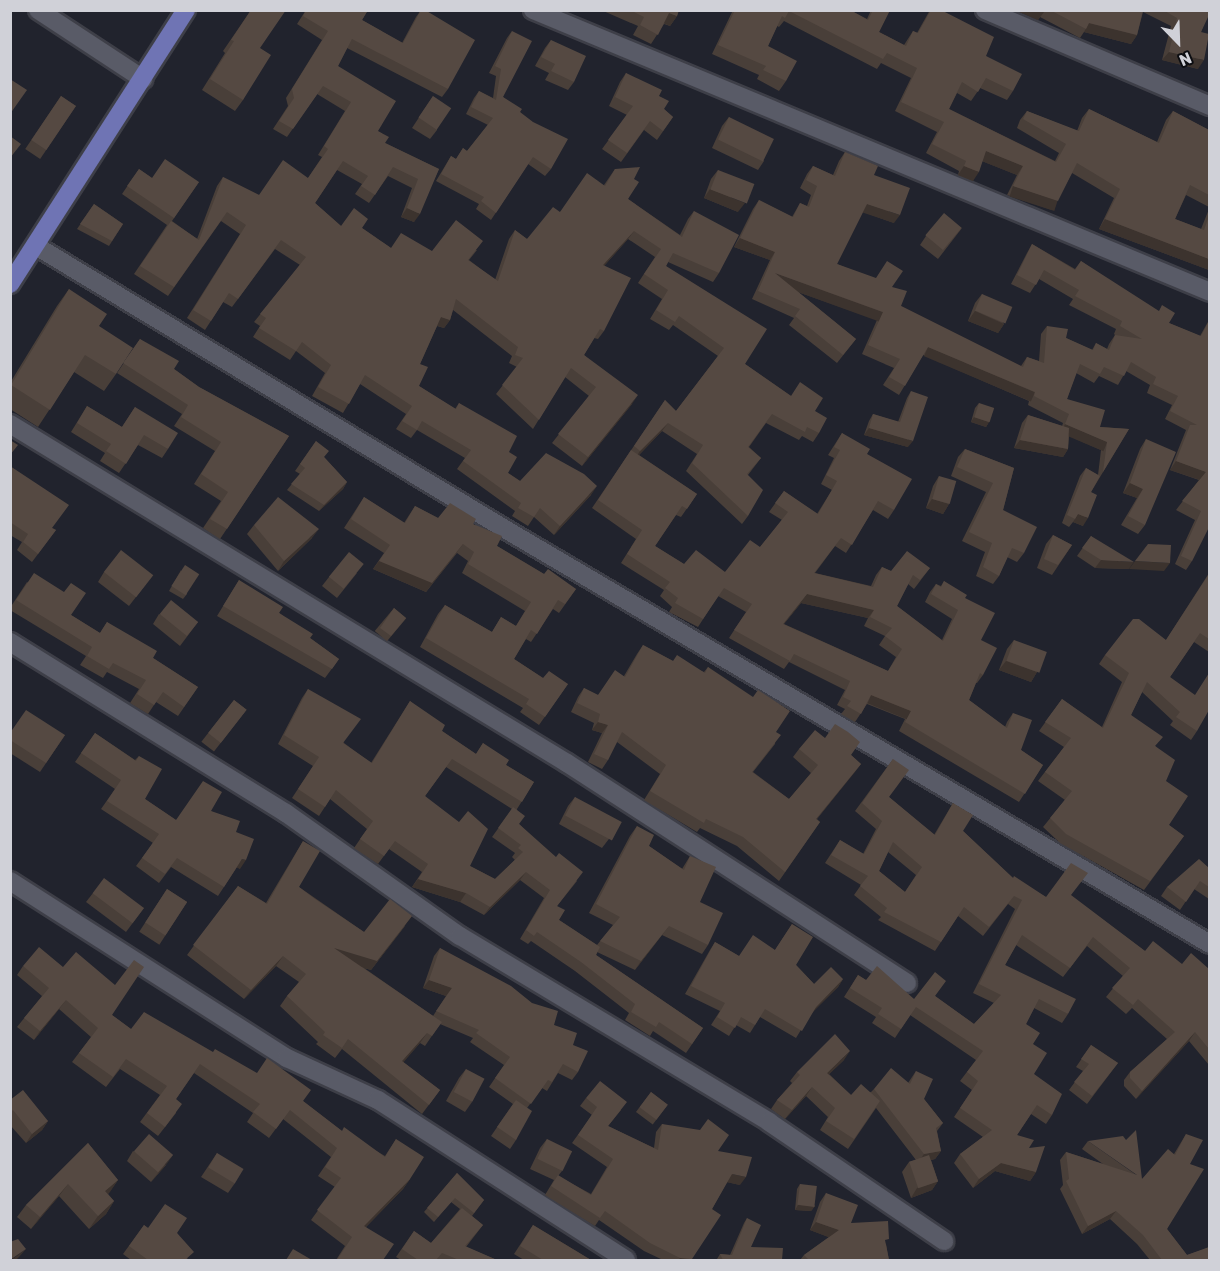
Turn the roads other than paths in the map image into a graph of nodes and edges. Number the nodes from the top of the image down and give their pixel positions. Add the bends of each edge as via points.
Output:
1 (38, 10) edge
2 (186, 10) edge
3 (533, 10) edge
4 (985, 10) edge
5 (142, 79) junction
6 (1209, 106) edge
7 (36, 246) junction
8 (10, 284) edge
9 (1209, 292) edge
10 (10, 424) edge
11 (10, 642) edge
12 (10, 881) edge
13 (1209, 944) edge
14 (907, 983) dead end
15 (944, 1241) dead end
16 (626, 1260) edge

1 - 5 street
2 - 5 main road
3 - 9 street
4 - 6 street
5 - 7 main road
7 - 8 main road
7 - 13 street via 510,532
10 - 14 street via 567,763
11 - 15 street via 286,813 460,936 769,1122
12 - 16 street via 287,1058 378,1100

